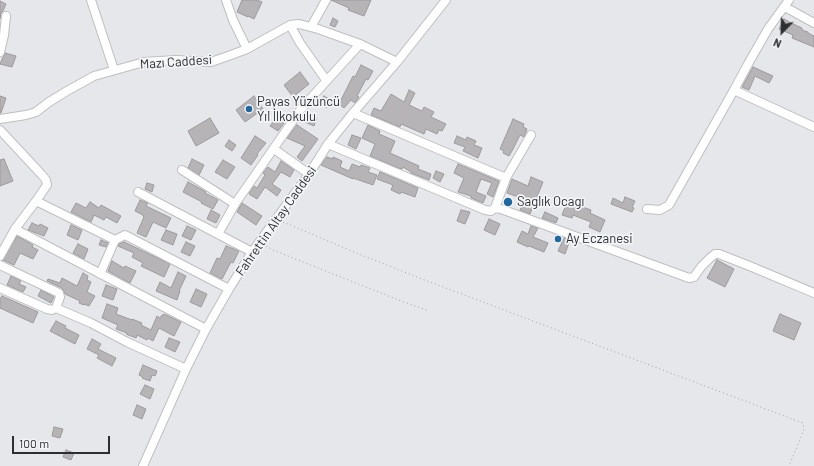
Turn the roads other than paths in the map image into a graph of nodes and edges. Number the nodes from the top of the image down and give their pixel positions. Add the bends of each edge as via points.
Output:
1 (91, 0) edge
2 (226, 0) edge
3 (326, 0) edge
4 (446, 0) edge
5 (787, 4) edge
6 (6, 16) dead end
7 (814, 23) edge
8 (290, 25) junction
9 (311, 27) junction
10 (360, 44) junction
11 (247, 49) junction
12 (0, 52) edge
13 (397, 62) junction
14 (114, 70) junction
15 (326, 80) junction
16 (734, 90) junction
17 (353, 113) junction
18 (0, 119) edge
19 (814, 128) edge
20 (0, 130) edge
21 (531, 135) dead end
22 (328, 144) junction
23 (274, 149) junction
24 (182, 170) dead end
25 (309, 174) junction
26 (506, 178) junction
27 (138, 192) dead end
28 (36, 201) junction
29 (235, 204) junction
30 (495, 208) junction
31 (647, 209) dead end
32 (15, 229) junction
33 (218, 234) junction
34 (115, 240) junction
35 (252, 252) junction
36 (0, 256) edge
37 (0, 264) edge
38 (100, 274) junction
39 (0, 288) edge
40 (229, 289) junction
41 (814, 293) edge
42 (56, 308) junction
43 (206, 329) junction
44 (186, 369) junction
45 (143, 466) edge

1 - 14 street
2 - 11 street
3 - 9 street
4 - 13 street, Fahrettin Altay Caddesi
5 - 7 street
5 - 16 street via 768,29
6 - 12 street
8 - 9 street
8 - 11 street, Mazı Caddesi
8 - 15 street
9 - 10 street
10 - 13 street
10 - 15 street
11 - 14 street, Mazı Caddesi via 211,62 144,62
13 - 17 street, Fahrettin Altay Caddesi
14 - 18 street, Mazı Caddesi via 94,76 36,112
15 - 23 street via 300,109
16 - 19 street
16 - 31 street via 669,205 660,210
17 - 22 street, Fahrettin Altay Caddesi
17 - 26 street
20 - 28 street via 46,180 46,185
21 - 26 street
22 - 25 street, Fahrettin Altay Caddesi
22 - 30 street via 485,210 491,211
23 - 25 street
23 - 29 street
24 - 29 street
25 - 35 street, Fahrettin Altay Caddesi
26 - 30 street
27 - 33 street
28 - 32 street
28 - 34 street
29 - 33 street
30 - 41 street via 689,278 694,278 710,258 719,254
32 - 36 street
32 - 38 street
33 - 35 street
34 - 38 street
34 - 40 street via 125,235
35 - 40 street, Fahrettin Altay Caddesi
37 - 42 street via 59,293
38 - 43 street
39 - 42 street via 47,309
40 - 43 street, Fahrettin Altay Caddesi
42 - 44 street
43 - 44 street, Fahrettin Altay Caddesi
44 - 45 street, Fahrettin Altay Caddesi

